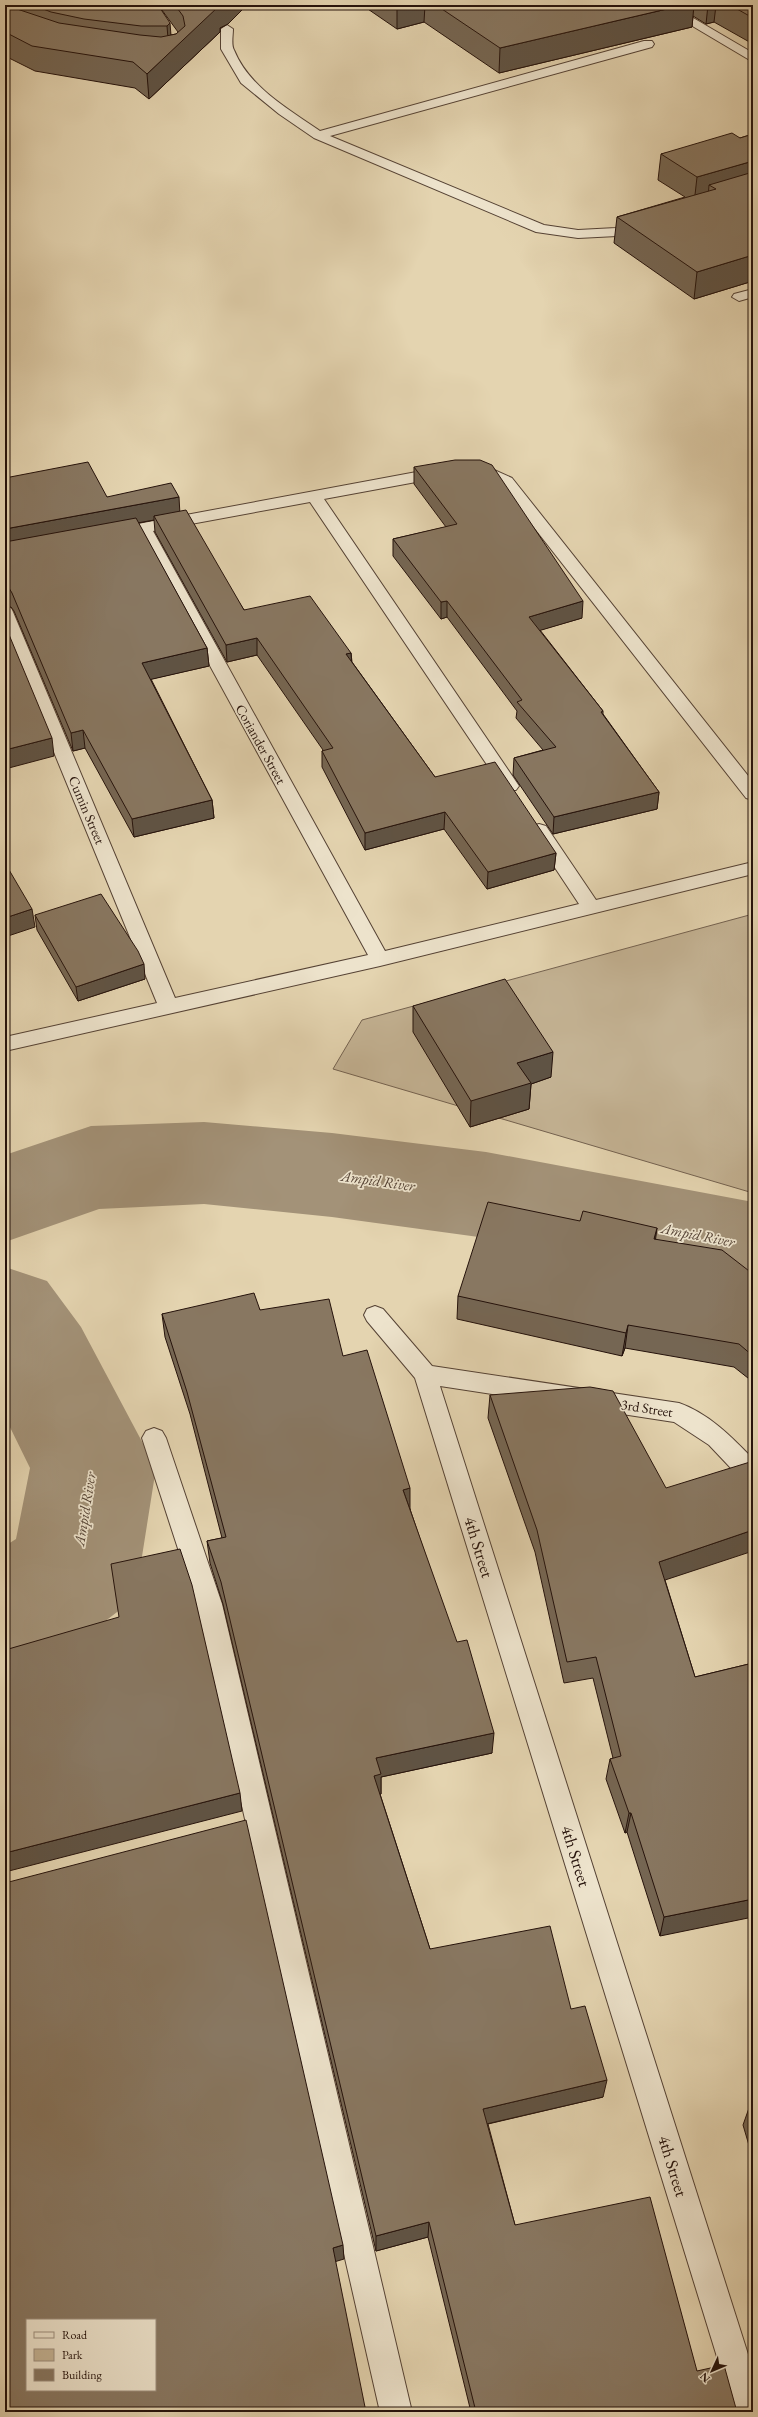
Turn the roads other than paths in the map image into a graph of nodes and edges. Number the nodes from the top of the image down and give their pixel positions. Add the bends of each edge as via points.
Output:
1 (663, 5) edge
2 (227, 29) dead end
3 (648, 44) edge
4 (753, 58) edge
5 (318, 135) junction
6 (655, 221) edge
7 (753, 293) edge
8 (739, 297) dead end
9 (314, 496) junction
10 (143, 528) junction
11 (97, 537) edge
12 (5, 612) edge
13 (753, 794) edge
14 (753, 868) edge
15 (592, 908) junction
16 (380, 959) junction
17 (169, 1008) junction
18 (5, 1044) edge
19 (375, 1316) dead end
20 (425, 1374) junction
21 (154, 1438) dead end
22 (753, 1475) edge
23 (396, 2412) edge
24 (750, 2412) edge

1 - 4 street
2 - 5 street via 227,49 245,80
3 - 5 street
5 - 6 street via 541,229 578,234 617,232
7 - 8 street
9 - 10 street
9 - 13 street via 454,470 483,470 506,481
9 - 15 street
10 - 11 street
10 - 16 street, Coriander Street
12 - 17 street, Cumin Street
14 - 15 street
15 - 16 street
16 - 17 street
17 - 18 street
19 - 20 street, 4th Street
20 - 22 street, 3rd Street via 679,1413 717,1438
20 - 24 street, 4th Street
21 - 23 street via 209,1604 248,1824

